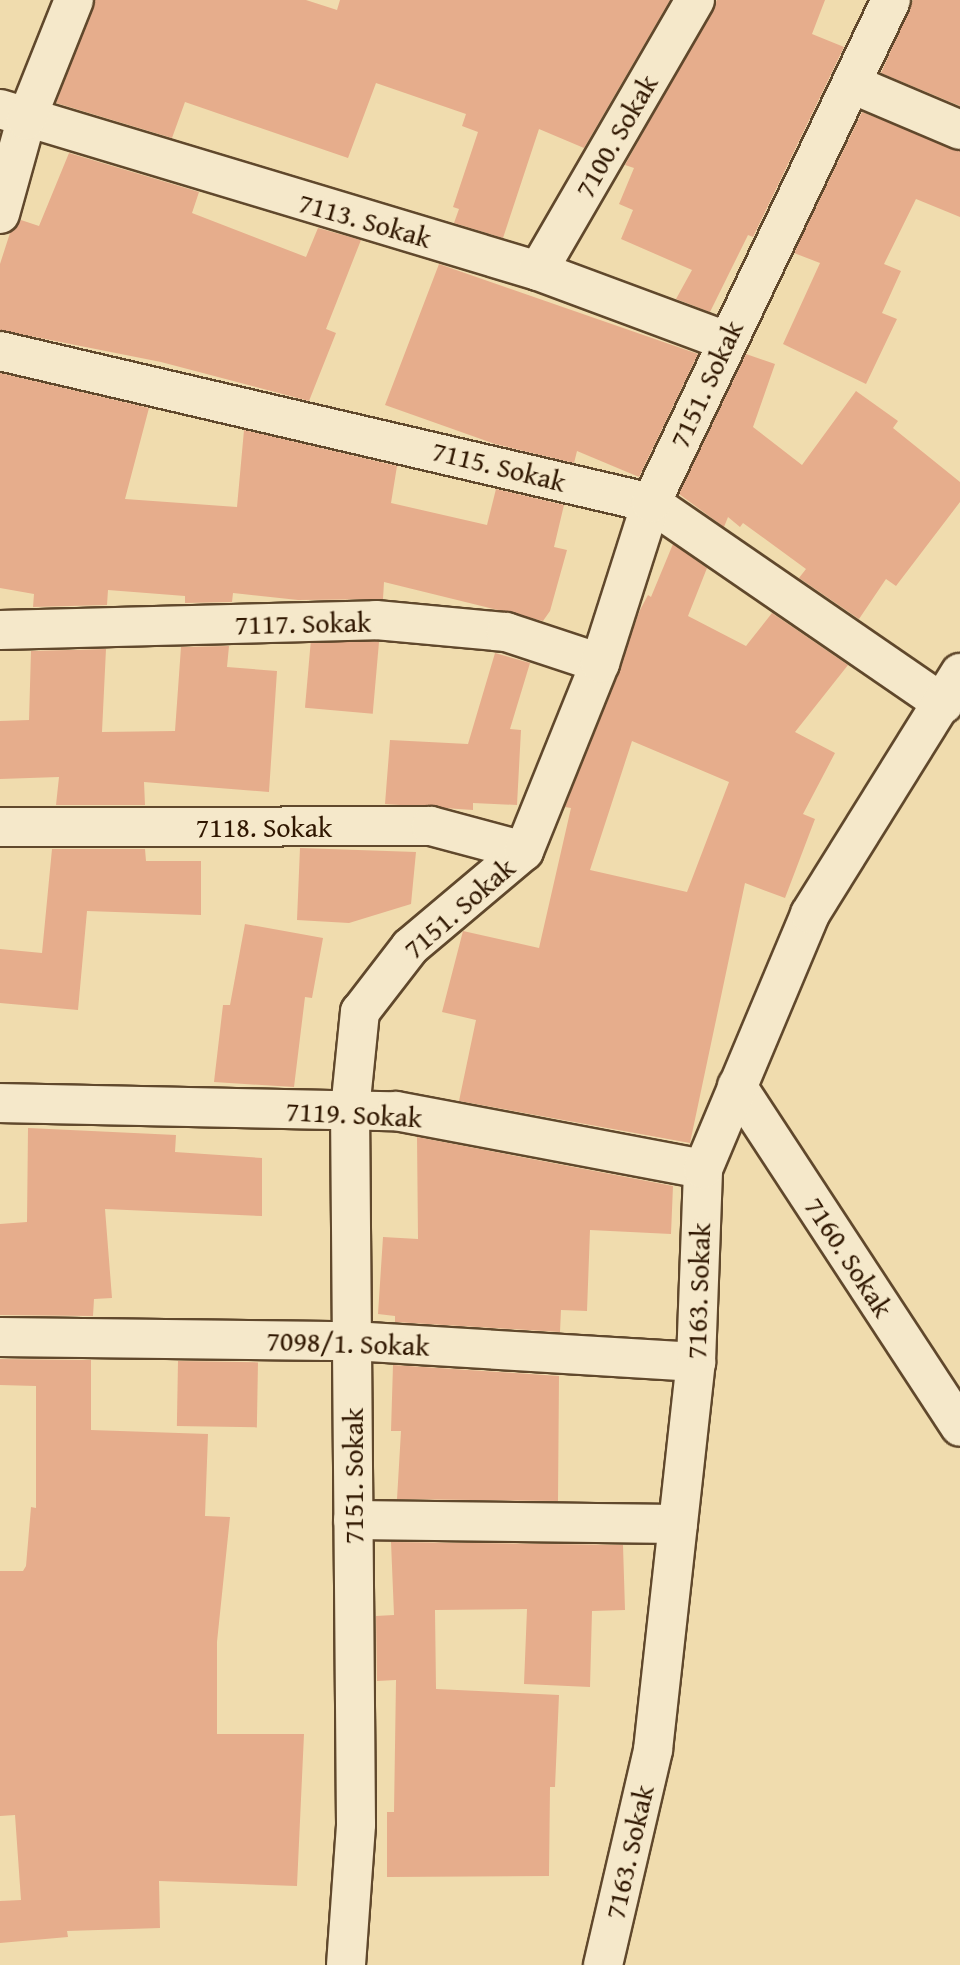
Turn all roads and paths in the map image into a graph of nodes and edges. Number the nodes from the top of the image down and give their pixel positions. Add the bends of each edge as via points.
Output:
1 (74, 0) edge
2 (695, 0) edge
3 (891, 0) edge
4 (855, 85) junction
5 (13, 114) edge
6 (960, 130) edge
7 (0, 214) edge
8 (538, 271) junction
9 (726, 341) junction
10 (0, 351) edge
11 (651, 503) junction
12 (0, 630) edge
13 (600, 663) junction
14 (952, 688) edge
15 (0, 827) edge
16 (524, 851) junction
17 (737, 1086) junction
18 (0, 1103) edge
19 (350, 1110) junction
20 (703, 1169) junction
21 (0, 1337) edge
22 (352, 1341) junction
23 (696, 1362) junction
24 (960, 1427) edge
25 (353, 1520) junction
26 (678, 1524) junction
27 (346, 1965) edge
28 (603, 1965) edge

1 - 5 street
2 - 8 street, 7100. Sokak
3 - 4 street, 7151. Sokak
4 - 6 street
4 - 9 street, 7151. Sokak
5 - 7 street
5 - 8 street, 7113. Sokak
8 - 9 street, 7113. Sokak
9 - 11 street, 7151. Sokak
10 - 11 street, 7115. Sokak
11 - 13 street, 7151. Sokak
11 - 14 street, 7115. Sokak
12 - 13 street, 7117. Sokak via 376,620 506,632
13 - 16 street, 7151. Sokak
14 - 17 street, 7163. Sokak via 810,914
15 - 16 street, 7118. Sokak via 431,826
16 - 19 street, 7151. Sokak via 410,947 359,1012
17 - 20 street, 7163. Sokak
17 - 24 street, 7160. Sokak
18 - 19 street, 7119. Sokak
19 - 20 street, 7119. Sokak via 396,1111
19 - 22 street, 7151. Sokak
20 - 23 street, 7163. Sokak
21 - 22 street, 7098/1. Sokak
22 - 23 street, 7098/1. Sokak
22 - 25 street, 7151. Sokak
23 - 26 street, 7163. Sokak
25 - 26 street
25 - 27 street, 7151. Sokak via 356,1825
26 - 28 street, 7163. Sokak via 653,1750

